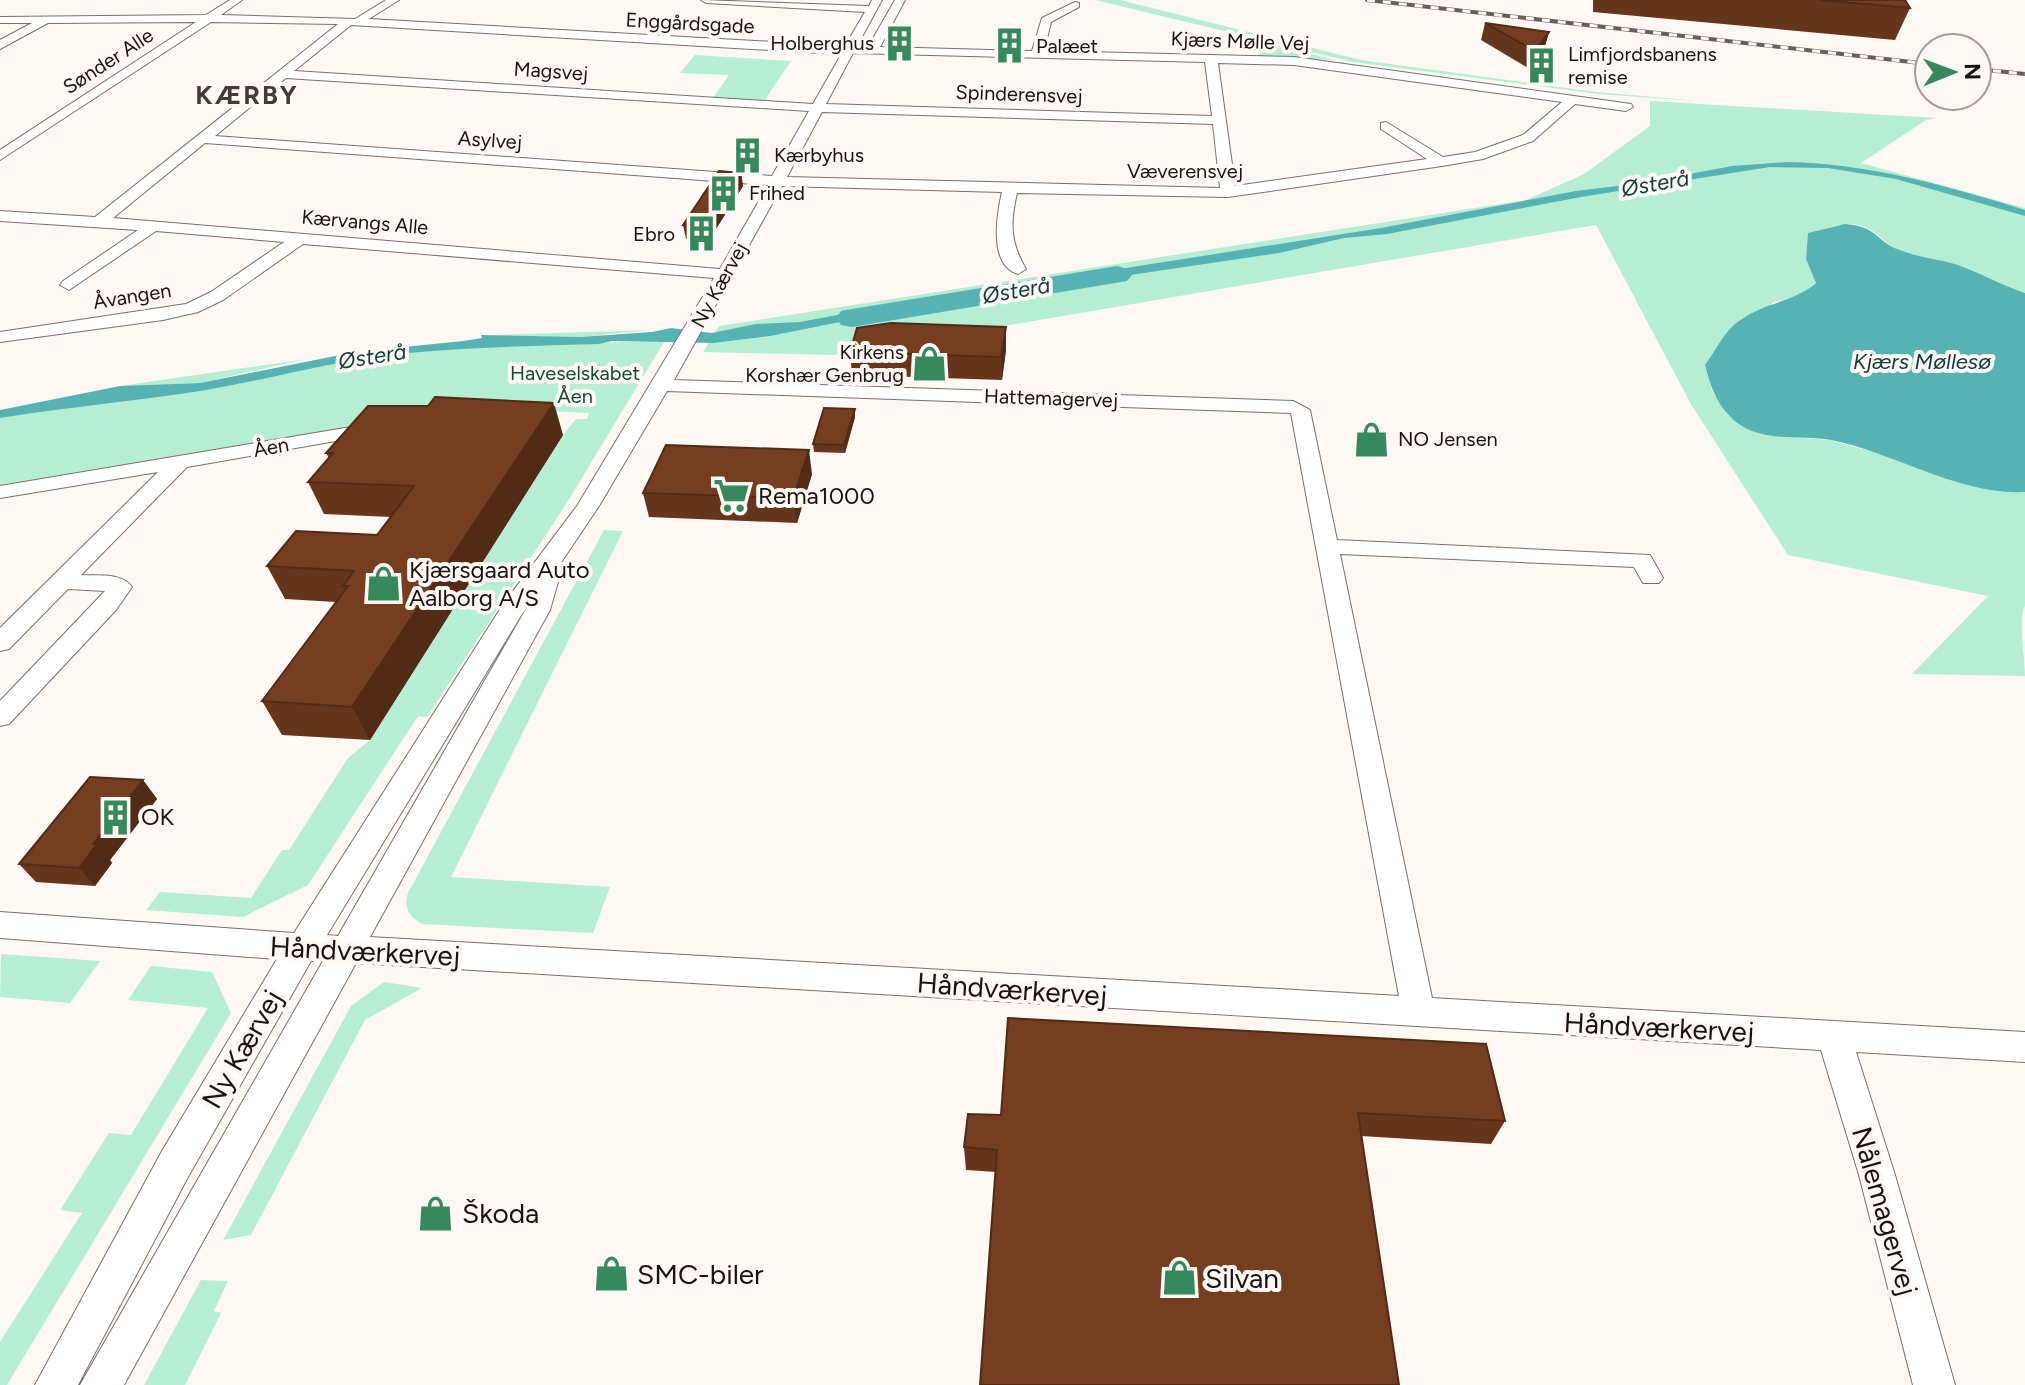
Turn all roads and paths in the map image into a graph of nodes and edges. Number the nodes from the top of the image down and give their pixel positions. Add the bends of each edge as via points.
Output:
1 (237, 0) edge
2 (394, 0) edge
3 (706, 0) edge
4 (900, 0) edge
5 (795, 2) edge
6 (875, 4) edge
7 (1075, 5) dead end
8 (209, 19) junction
9 (0, 20) edge
10 (47, 20) junction
11 (353, 22) junction
12 (0, 45) edge
13 (850, 49) junction
14 (872, 50) junction
15 (1037, 54) junction
16 (1211, 59) junction
17 (282, 74) junction
18 (1573, 99) junction
19 (1626, 107) dead end
20 (818, 108) junction
21 (1218, 120) junction
22 (1386, 126) dead end
23 (201, 139) junction
24 (0, 156) edge
25 (1442, 162) junction
26 (777, 181) junction
27 (1011, 188) junction
28 (1228, 193) junction
29 (0, 216) edge
30 (99, 222) junction
31 (154, 226) junction
32 (299, 239) junction
33 (1018, 269) dead end
34 (725, 274) junction
35 (69, 285) dead end
36 (0, 337) edge
37 (662, 385) junction
38 (392, 427) edge
39 (180, 462) junction
40 (0, 492) edge
41 (1327, 547) junction
42 (552, 564) junction
43 (1651, 578) dead end
44 (63, 581) junction
45 (0, 643) edge
46 (0, 717) edge
47 (0, 925) edge
48 (302, 947) junction
49 (345, 950) junction
50 (1419, 1013) junction
51 (1834, 1037) junction
52 (2025, 1047) edge
53 (56, 1385) edge
54 (101, 1385) edge
55 (1934, 1385) edge

1 - 8 street, Sønder Alle
2 - 11 street
3 - 5 street
4 - 14 street
5 - 6 street
6 - 13 street, Ny Kærvej
7 - 15 street via 1046,20
8 - 10 street, Enggårdsgade
8 - 11 street, Enggårdsgade
8 - 24 street, Sønder Alle
9 - 10 street, Enggårdsgade
10 - 12 street
11 - 13 street, Enggårdsgade
11 - 17 street
13 - 14 street, Kjærs Mølle Vej
13 - 20 street, Ny Kærvej
14 - 15 street, Kjærs Mølle Vej
15 - 16 street, Kjærs Mølle Vej
16 - 18 street, Kjærs Mølle Vej via 1304,62
16 - 21 street
17 - 20 street, Magsvej
17 - 23 street
18 - 19 street, Kjærs Mølle Vej
18 - 25 street, Væverensvej via 1528,138
20 - 21 street, Spinderensvej
20 - 26 street, Ny Kærvej
21 - 28 street
22 - 25 street
23 - 26 street, Asylvej
23 - 30 street
25 - 28 street, Væverensvej
26 - 27 street, Væverensvej
26 - 34 street, Ny Kærvej
27 - 28 street, Væverensvej
27 - 33 street via 1002,239
29 - 30 street, Kærvangs Alle
30 - 31 street, Kærvangs Alle
31 - 32 street, Kærvangs Alle
31 - 35 street
32 - 34 street, Kærvangs Alle
32 - 36 street, Åvangen via 192,308
34 - 37 street, Ny Kærvej
37 - 41 street, Hattemagervej via 1293,407 1300,410
37 - 42 street, Ny Kærvej
38 - 39 street, Åen
39 - 40 street, Åen
39 - 44 street
41 - 43 street via 1642,560
41 - 50 street, Hattemagervej
42 - 48 street, Ny Kærvej via 513,609
42 - 49 street, Ny Kærvej via 538,610
44 - 45 street
44 - 46 street via 120,587
47 - 48 street, Håndværkervej
48 - 49 street, Håndværkervej
48 - 53 street, Ny Kærvej via 175,1164
49 - 50 street, Håndværkervej
49 - 54 street, Ny Kærvej
50 - 51 street, Håndværkervej
51 - 52 street, Håndværkervej
51 - 55 street, Nålemagervej

